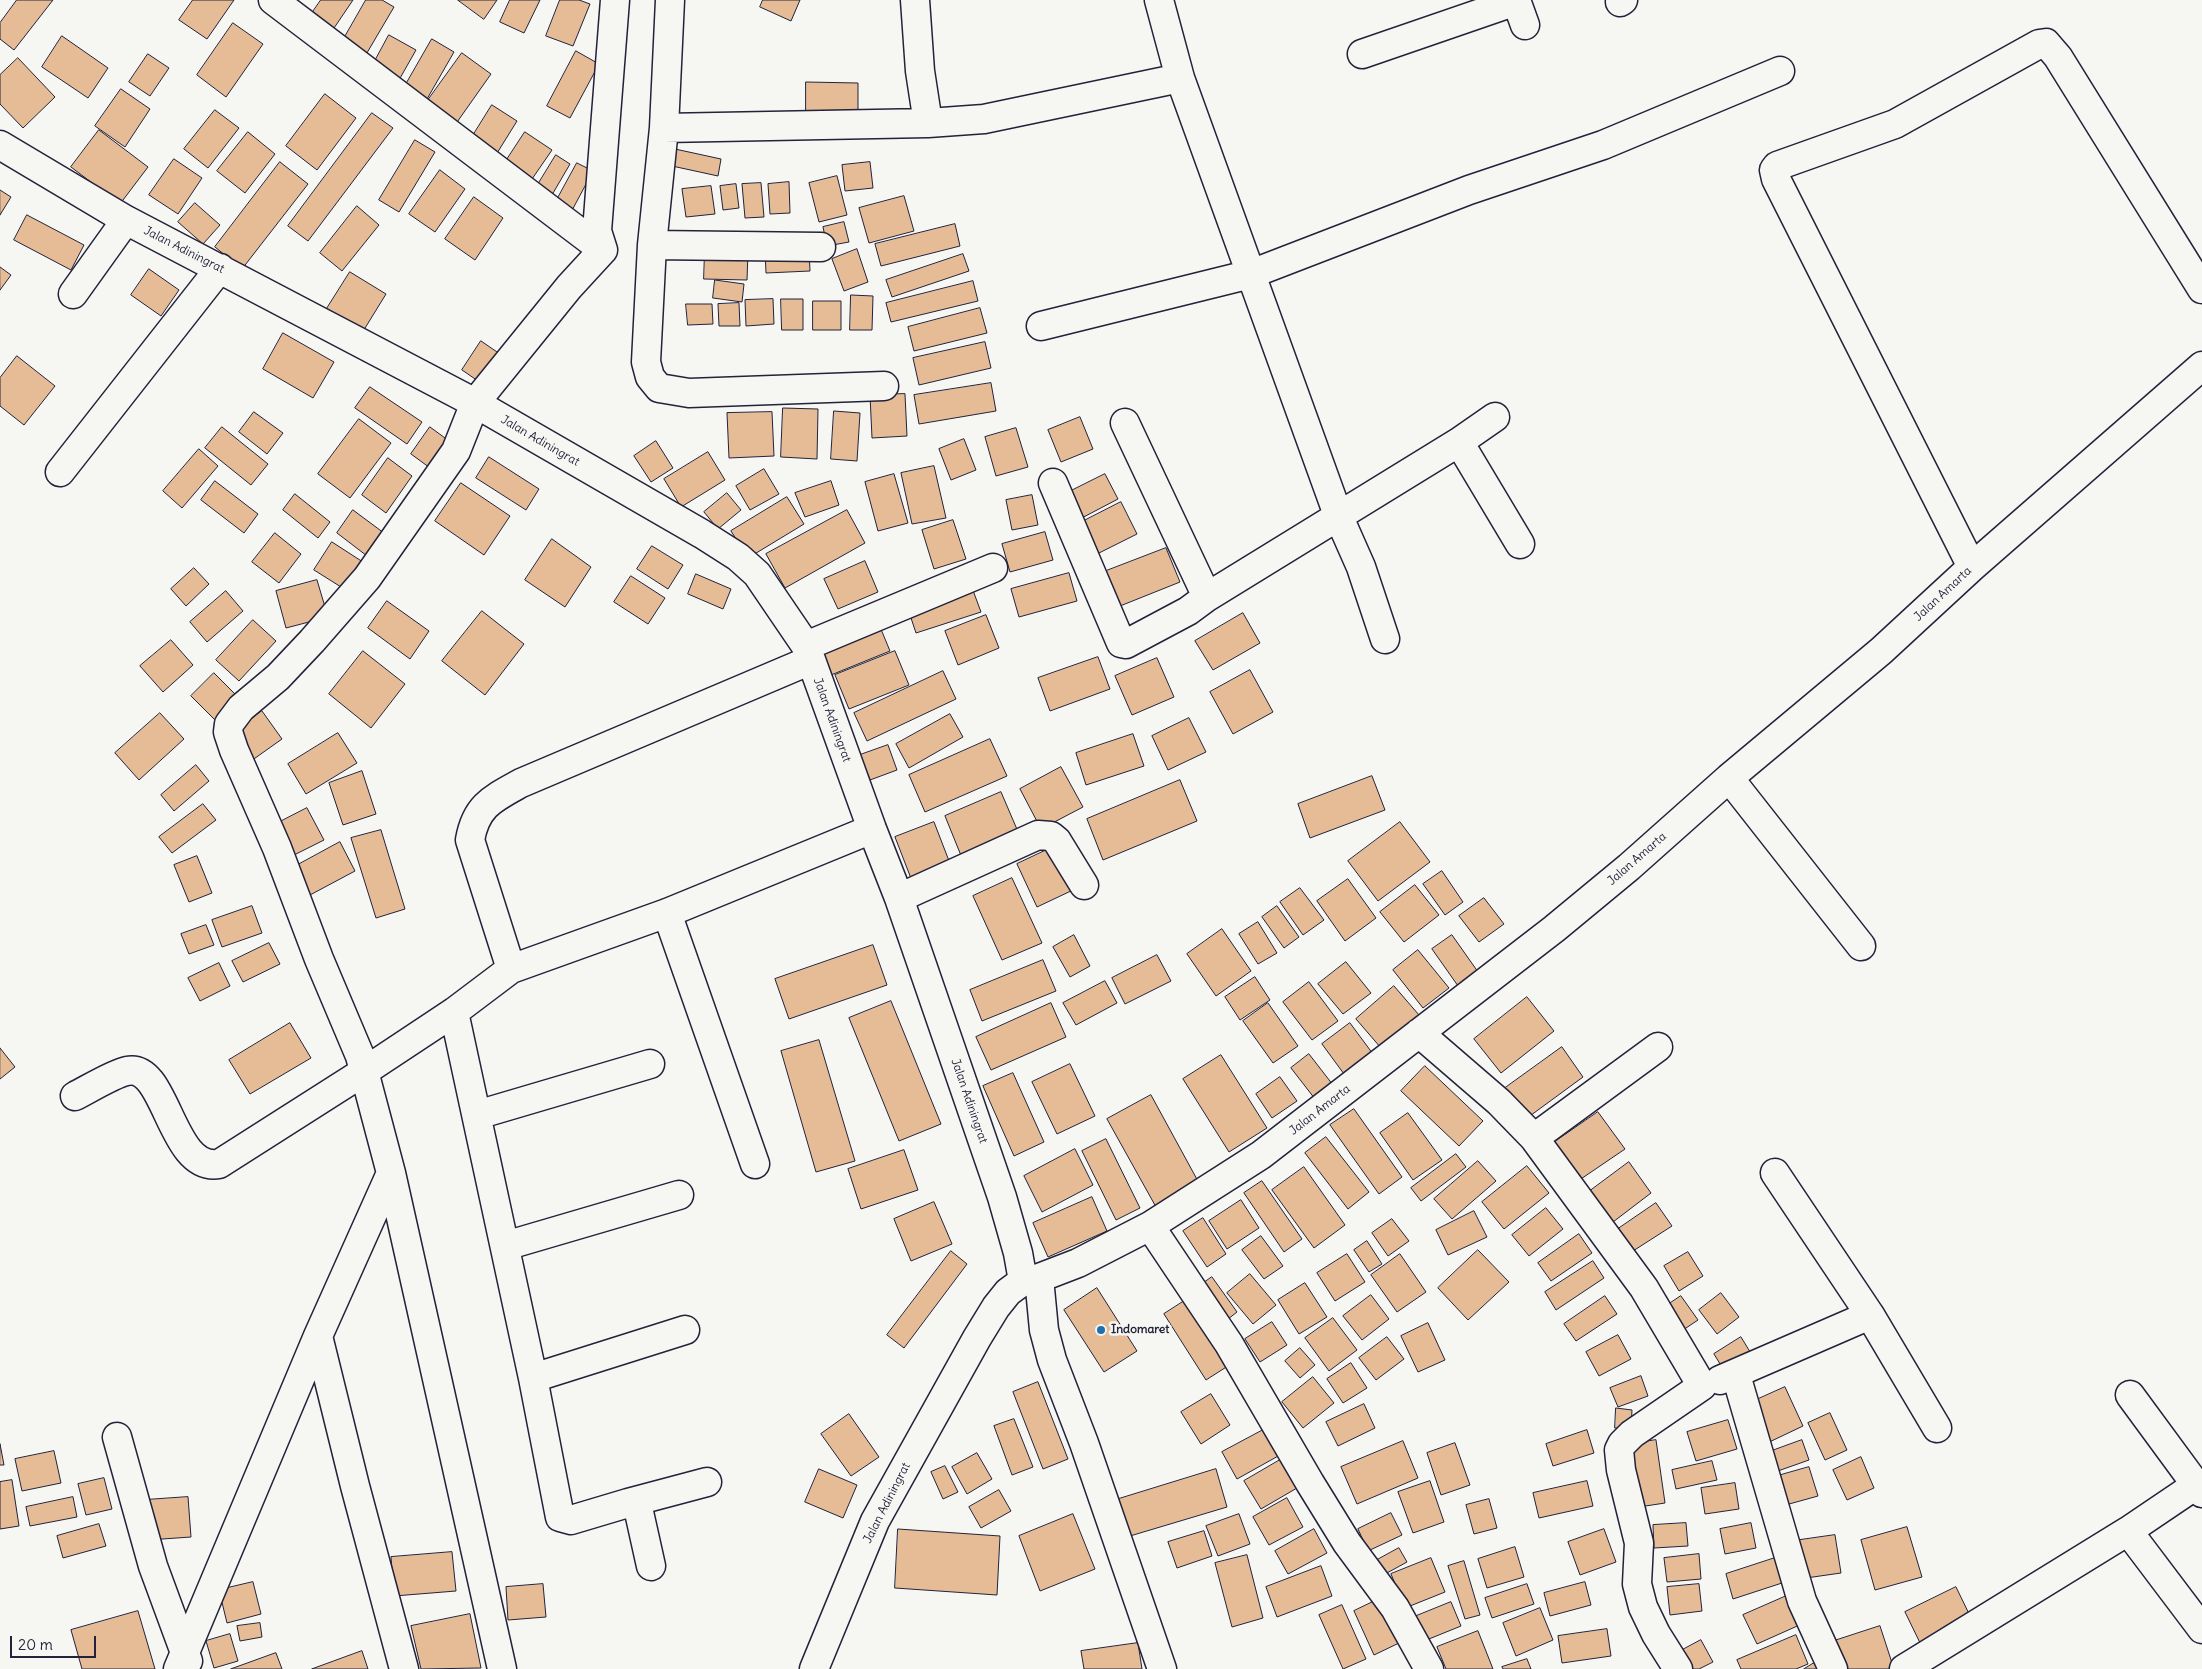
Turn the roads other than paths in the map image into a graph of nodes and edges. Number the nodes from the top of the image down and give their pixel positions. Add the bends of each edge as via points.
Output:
1 (273, 0) edge
2 (615, 0) edge
3 (670, 0) edge
4 (915, 0) edge
5 (1159, 0) edge
6 (1519, 9) edge
7 (1362, 54) dead end
8 (1780, 71) dead end
9 (1180, 78) junction
10 (928, 123) junction
11 (664, 128) junction
12 (0, 145) edge
13 (126, 220) junction
14 (652, 244) junction
15 (821, 247) dead end
16 (603, 250) junction
17 (220, 268) junction
18 (1251, 274) junction
19 (2202, 289) edge
20 (73, 294) dead end
21 (1041, 326) dead end
22 (2202, 366) edge
23 (884, 386) dead end
24 (475, 404) junction
25 (1494, 416) dead end
26 (1125, 423) dead end
27 (1459, 442) junction
28 (60, 472) dead end
29 (1053, 482) dead end
30 (1338, 515) junction
31 (1520, 544) dead end
32 (1972, 567) junction
33 (992, 568) dead end
34 (1207, 597) junction
35 (1385, 638) dead end
36 (808, 653) junction
37 (1729, 778) junction
38 (872, 829) junction
39 (1084, 885) dead end
40 (899, 898) junction
41 (668, 914) junction
42 (1861, 946) dead end
43 (511, 969) junction
44 (454, 1012) junction
45 (1419, 1033) junction
46 (1658, 1047) dead end
47 (650, 1064) dead end
48 (365, 1071) junction
49 (75, 1096) dead end
50 (477, 1115) junction
51 (1534, 1138) junction
52 (755, 1164) dead end
53 (391, 1173) junction
54 (1775, 1173) dead end
55 (679, 1195) dead end
56 (1150, 1226) junction
57 (505, 1246) junction
58 (1031, 1280) junction
59 (1870, 1315) junction
60 (685, 1330) dead end
61 (318, 1336) junction
62 (1736, 1375) junction
63 (534, 1378) junction
64 (1702, 1386) junction
65 (2130, 1395) dead end
66 (1937, 1428) dead end
67 (117, 1437) dead end
68 (707, 1482) dead end
69 (2199, 1489) edge
70 (628, 1503) junction
71 (2128, 1531) junction
72 (651, 1566) dead end
73 (2202, 1629) edge
74 (185, 1664) edge
75 (404, 1669) edge
76 (502, 1669) edge
77 (814, 1669) edge
78 (1162, 1669) edge
79 (1429, 1669) edge
80 (1678, 1669) edge
81 (1833, 1669) edge
82 (1904, 1669) edge

1 - 16 street
2 - 16 street via 597,231
3 - 11 street
4 - 10 street
5 - 9 street
6 - 7 street
8 - 18 street via 1604,145 1469,190
9 - 10 street via 984,119
9 - 18 street
10 - 11 street
11 - 14 street
12 - 13 street, Jalan Adiningrat
13 - 17 street, Jalan Adiningrat
13 - 20 street
14 - 15 street
14 - 23 street via 646,362 650,377 659,388 689,393
16 - 24 street
17 - 24 street, Jalan Adiningrat
17 - 28 street
18 - 21 street
18 - 30 street
19 - 32 street via 2058,57 2046,43 1895,124 1777,166 1774,170 1776,179
22 - 32 street, Jalan Amarta
24 - 36 street, Jalan Adiningrat via 738,557 757,574
24 - 48 street via 456,451 367,578 299,656 241,708 232,718 228,732 278,848
25 - 27 street
26 - 34 street
27 - 30 street
27 - 31 street
29 - 34 street via 1121,643 1126,644 1157,628
30 - 34 street
30 - 35 street via 1361,567
32 - 37 street, Jalan Amarta via 1881,651
33 - 36 street
36 - 38 street, Jalan Adiningrat
36 - 43 street via 521,783 498,795 479,812 470,840
37 - 42 street
37 - 45 street, Jalan Amarta via 1630,867
38 - 40 street, Jalan Adiningrat
38 - 41 street
39 - 40 street via 1058,841 1051,836 1038,835
40 - 58 street, Jalan Adiningrat via 1002,1197 1018,1253
41 - 43 street
41 - 52 street
43 - 44 street
44 - 48 street
44 - 50 street
45 - 51 street via 1499,1102
45 - 56 street, Jalan Amarta via 1262,1155
46 - 51 street
47 - 50 street
48 - 49 street via 235,1155 212,1165 195,1156 177,1132 150,1080 138,1071 127,1070
48 - 53 street
50 - 57 street
51 - 64 street via 1644,1288
53 - 61 street
53 - 76 street
54 - 59 street
55 - 57 street
56 - 58 street, Jalan Amarta via 1078,1263
56 - 79 street via 1229,1344 1347,1543 1395,1608
57 - 63 street
58 - 77 street, Jalan Adiningrat via 1008,1292 996,1307 875,1521
58 - 78 street via 1052,1360
59 - 62 street
59 - 66 street
60 - 63 street
61 - 74 street
61 - 75 street
62 - 64 street
62 - 81 street via 1802,1601
63 - 70 street via 560,1518 570,1520
64 - 80 street via 1632,1434 1619,1450 1638,1535 1636,1584 1643,1608
65 - 69 street
67 - 74 street via 153,1566
68 - 70 street
69 - 71 street
70 - 72 street via 635,1504 639,1512
71 - 73 street
71 - 82 street

